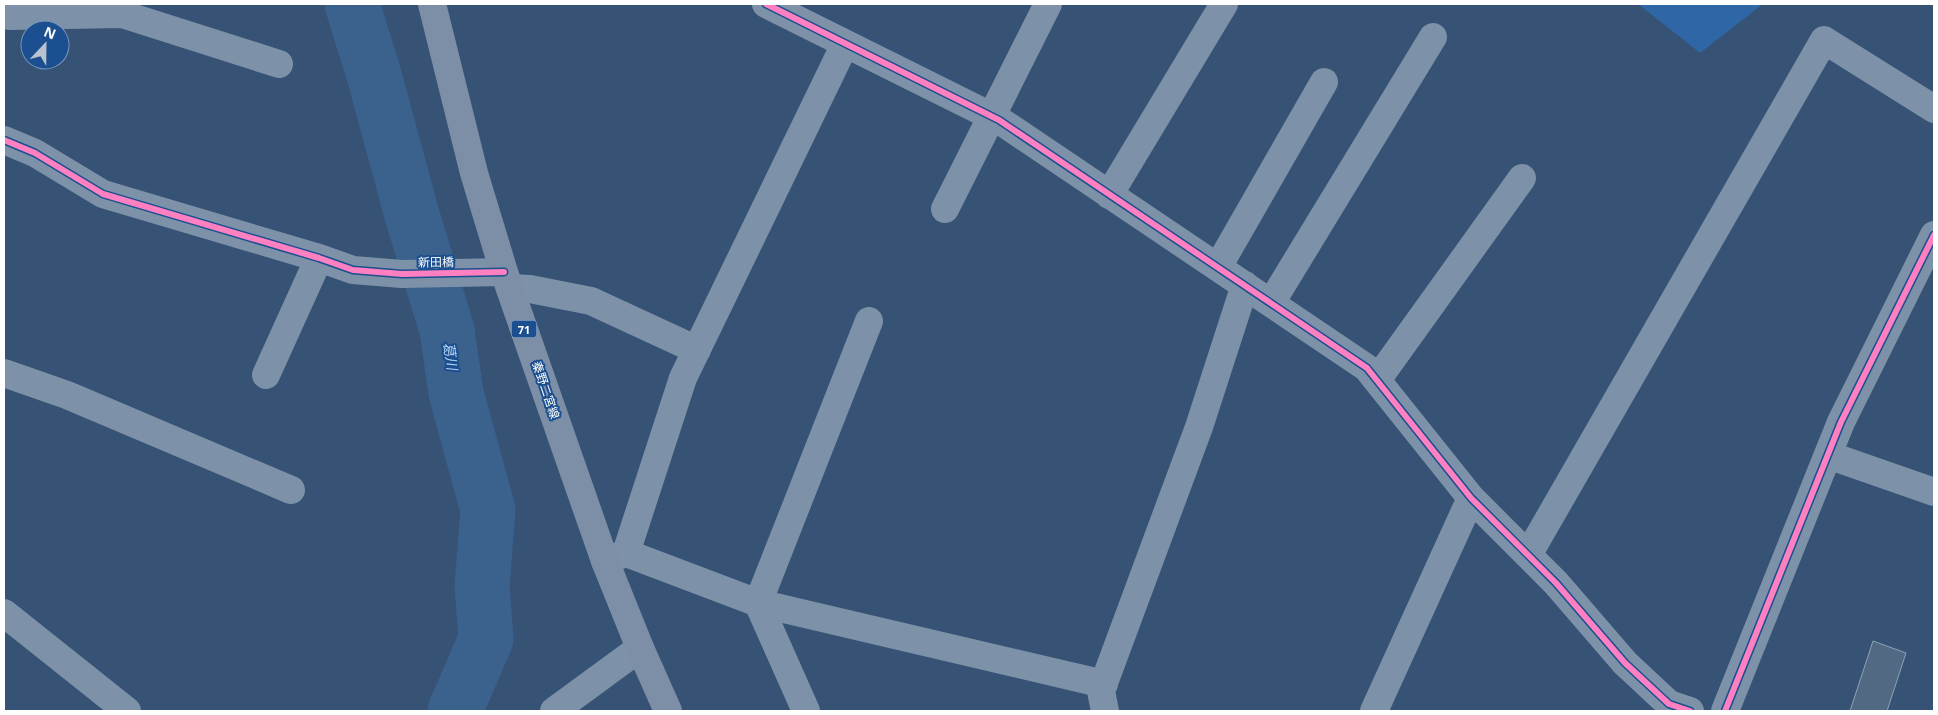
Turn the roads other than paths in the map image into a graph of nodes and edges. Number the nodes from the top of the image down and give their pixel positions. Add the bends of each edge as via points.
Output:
1 (432, 4) edge
2 (766, 4) edge
3 (1048, 4) edge
4 (1224, 4) edge
5 (126, 9) edge
6 (4, 13) edge
7 (1432, 37) dead end
8 (845, 44) junction
9 (279, 64) dead end
10 (1324, 82) dead end
11 (1934, 109) edge
12 (991, 117) junction
13 (4, 140) edge
14 (1522, 178) dead end
15 (1109, 195) junction
16 (945, 209) dead end
17 (1934, 235) edge
18 (319, 258) junction
19 (1218, 267) junction
20 (507, 280) junction
21 (1245, 285) junction
22 (1271, 303) junction
23 (869, 321) dead end
24 (697, 350) junction
25 (4, 373) edge
26 (266, 375) dead end
27 (1377, 380) junction
28 (1828, 455) junction
29 (291, 490) dead end
30 (1934, 492) edge
31 (1471, 498) junction
32 (1528, 555) junction
33 (615, 557) junction
34 (758, 603) junction
35 (4, 613) edge
36 (640, 648) junction
37 (1104, 684) junction
38 (127, 711) edge
39 (554, 711) edge
40 (668, 711) edge
41 (806, 711) edge
42 (1105, 711) edge
43 (1374, 711) edge
44 (1690, 711) edge
45 (1725, 711) edge

1 - 20 main road, 秦野二宮線 / 71 via 474,173
2 - 8 street
3 - 12 street
4 - 15 street
5 - 6 street via 9,16
5 - 9 street
7 - 22 street
8 - 12 street
8 - 24 street
10 - 19 street
11 - 32 street via 1824,40
12 - 15 street
12 - 16 street
13 - 18 street, 新田橋 via 35,153 103,194
14 - 27 street
15 - 19 street
17 - 28 street via 1841,422
18 - 20 street, 新田橋 via 353,270 402,274 472,272
18 - 26 street
19 - 21 street
20 - 24 street, 新田橋 via 530,289 591,301
20 - 33 main road, 秦野二宮線 / 71
21 - 22 street
21 - 37 street via 1199,426
22 - 27 street via 1368,368
23 - 34 street
24 - 33 street via 683,378
25 - 29 street via 67,395
27 - 31 street
28 - 30 street
28 - 45 street
31 - 32 street
31 - 43 street
32 - 44 street via 1625,663 1669,704
33 - 34 street
33 - 36 main road, 秦野二宮線 / 71
34 - 37 street
34 - 41 street
35 - 38 street
36 - 39 street
36 - 40 main road, 秦野二宮線 / 71
37 - 42 street via 1101,691

